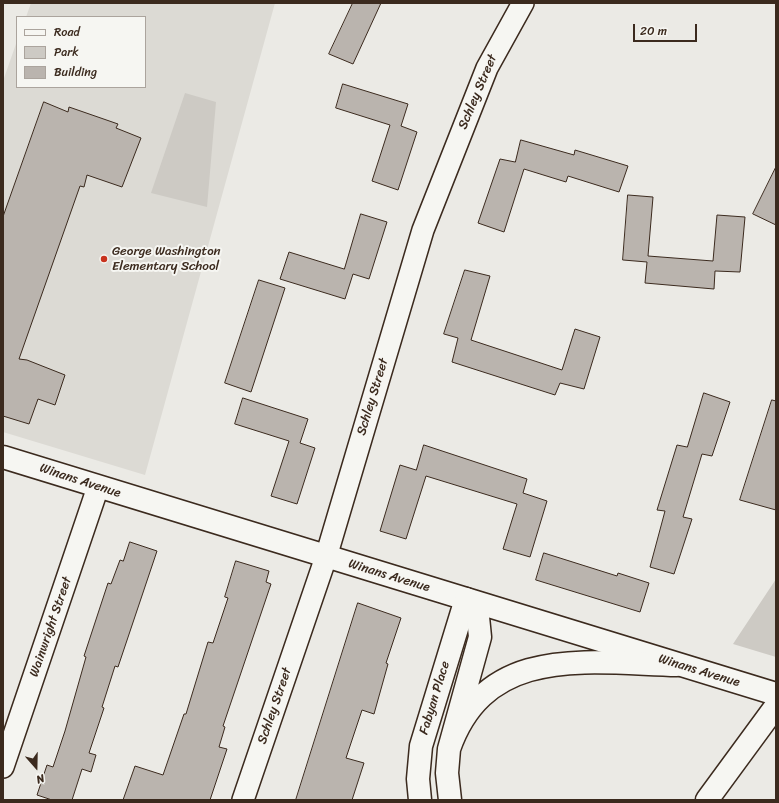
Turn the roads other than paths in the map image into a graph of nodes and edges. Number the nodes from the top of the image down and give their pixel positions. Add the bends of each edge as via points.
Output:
1 (523, 3) edge
2 (3, 457) edge
3 (98, 487) junction
4 (326, 557) junction
5 (466, 599) junction
6 (677, 665) junction
7 (776, 694) edge
8 (776, 706) edge
9 (449, 748) junction
10 (3, 767) edge
11 (728, 772) junction
12 (243, 800) edge
13 (420, 800) edge
14 (450, 800) edge
15 (697, 800) edge
16 (707, 800) edge

1 - 4 street, Schley Street via 487,68 423,230
2 - 3 main road, Winans Avenue
3 - 4 main road, Winans Avenue
3 - 10 street, Wainwright Street
4 - 5 main road, Winans Avenue
4 - 12 street, Schley Street
5 - 6 main road, Winans Avenue
5 - 9 main road via 478,617 480,637
5 - 13 main road, Fabyan Place via 421,746 418,779
6 - 7 main road, Winans Avenue
6 - 9 main road via 572,662 534,668 503,681 479,698 461,720
8 - 11 main road
9 - 14 main road via 447,774
11 - 15 main road
11 - 16 main road

